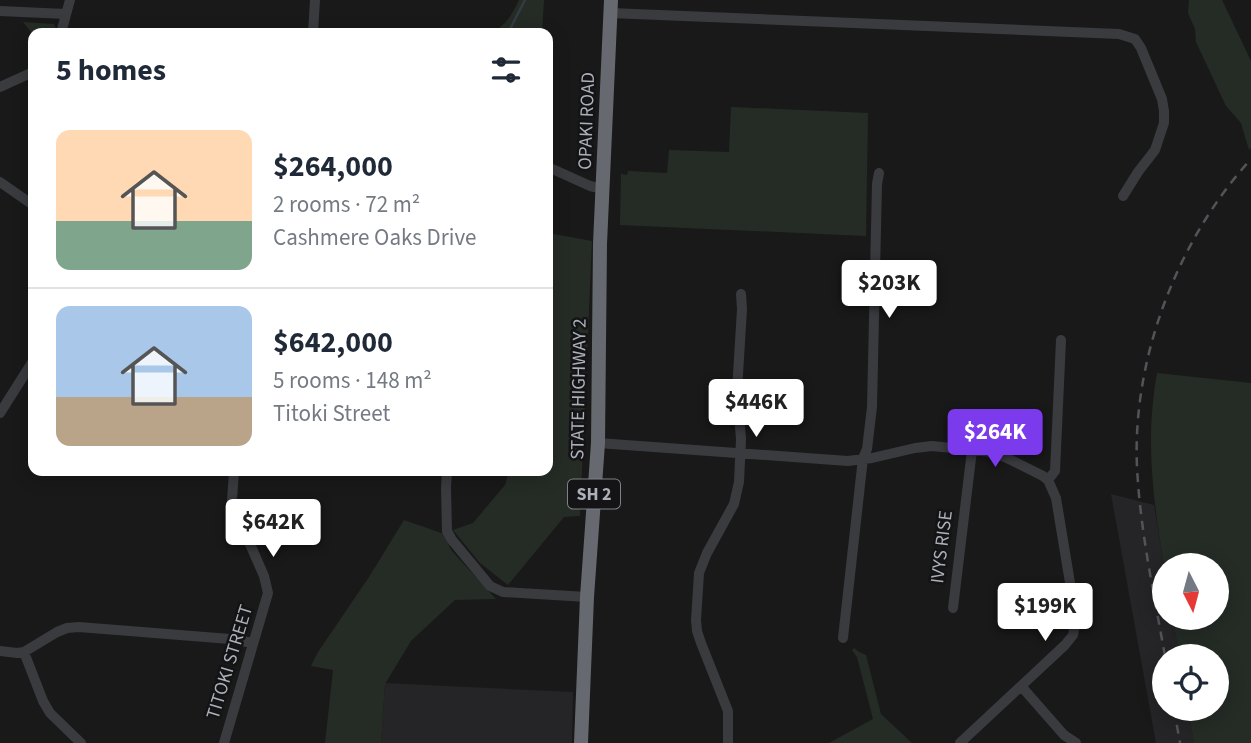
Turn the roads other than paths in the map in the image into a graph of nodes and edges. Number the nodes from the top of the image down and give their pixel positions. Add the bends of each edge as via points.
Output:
1 (70, 0) edge
2 (315, 0) edge
3 (611, 6) edge
4 (0, 11) edge
5 (66, 14) junction
6 (62, 28) edge
7 (313, 28) edge
8 (28, 74) edge
9 (0, 87) edge
10 (553, 169) edge
11 (879, 173) dead end
12 (3, 184) edge
13 (604, 189) junction
14 (0, 196) edge
15 (1123, 196) dead end
16 (28, 202) edge
17 (600, 244) joint
18 (741, 294) dead end
19 (1061, 340) dead end
20 (28, 369) edge
21 (0, 413) edge
22 (598, 443) junction
23 (972, 450) junction
24 (741, 453) junction
25 (863, 458) junction
26 (234, 476) edge
27 (447, 476) edge
28 (1048, 481) junction
29 (587, 597) junction
30 (953, 608) dead end
31 (843, 638) dead end
32 (253, 643) junction
33 (0, 651) edge
34 (24, 652) junction
35 (1021, 686) junction
36 (81, 743) edge
37 (224, 743) edge
38 (581, 743) edge
39 (727, 743) edge
40 (960, 743) edge
41 (1076, 743) edge

1 - 5 street
2 - 7 street
3 - 13 highway, OPAKI ROAD / SH 2
3 - 15 street via 1126,35 1141,48 1162,99 1164,122 1155,150
4 - 5 street
5 - 6 street
8 - 9 street
10 - 13 street
11 - 25 street via 872,407
12 - 14 street
12 - 16 street
13 - 17 highway, OPAKI ROAD / SH 2
17 - 22 highway, STATE HIGHWAY 2 / SH 2
18 - 24 street via 737,391
19 - 28 street via 1055,471
20 - 21 street
22 - 24 street
22 - 29 highway, STATE HIGHWAY 2 / SH 2
23 - 25 street via 923,446
23 - 28 street via 999,454
23 - 30 street, IVYS RISE
24 - 25 street
24 - 39 street via 734,504 703,563 697,596 697,631 728,712
25 - 31 street
26 - 32 street, TITOKI STREET via 232,500 268,593
27 - 29 street via 447,531 490,586 503,592
28 - 35 street via 1056,498 1076,627 1065,645
29 - 38 highway, STATE HIGHWAY 2 / SH 2
32 - 34 street via 79,627 57,632
32 - 37 street, TITOKI STREET
33 - 34 street
34 - 36 street via 50,713
35 - 40 street
35 - 41 street

